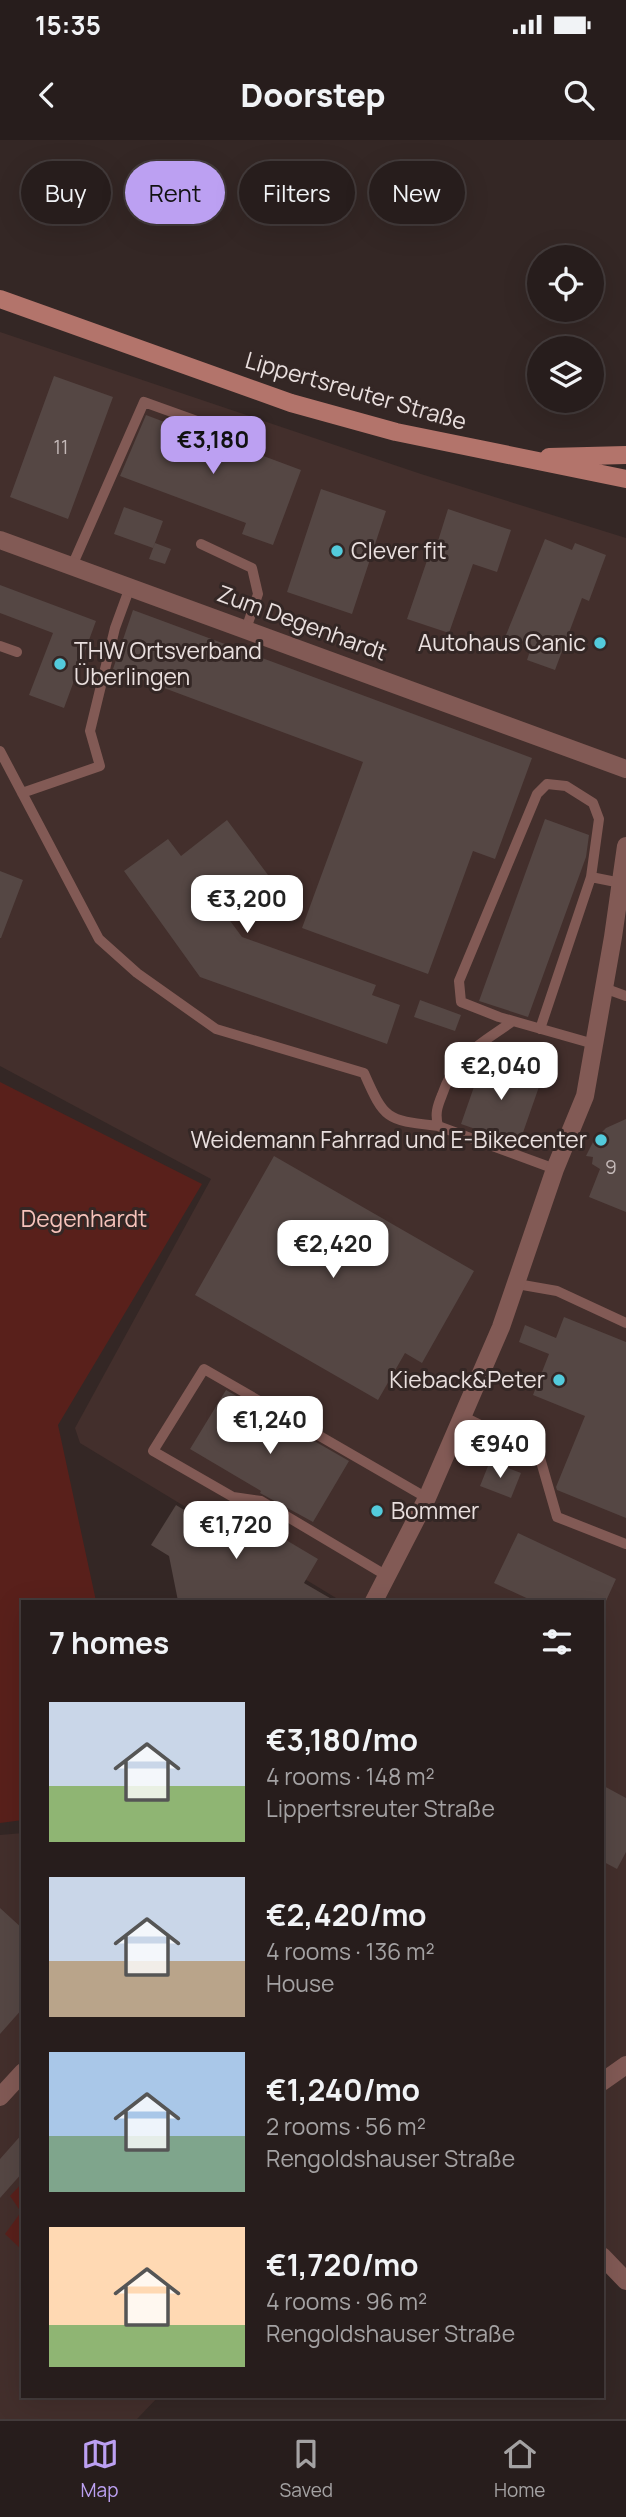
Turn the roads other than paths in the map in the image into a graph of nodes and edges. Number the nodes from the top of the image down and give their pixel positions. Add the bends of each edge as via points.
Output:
1 (0, 299) edge
2 (208, 425) dead end
3 (626, 455) edge
4 (521, 457) junction
5 (626, 479) edge
6 (0, 540) edge
7 (201, 544) dead end
8 (72, 566) junction
9 (130, 587) junction
10 (246, 629) junction
11 (0, 646) edge
12 (17, 652) dead end
13 (0, 751) edge
14 (626, 769) edge
15 (22, 793) junction
16 (626, 846) edge
17 (591, 877) junction
18 (621, 883) junction
19 (604, 988) junction
20 (626, 996) edge
21 (513, 1021) junction
22 (540, 1029) junction
23 (594, 1044) junction
24 (438, 1126) junction
25 (555, 1169) junction
26 (517, 1284) junction
27 (626, 1322) edge
28 (464, 1417) junction
29 (427, 1498) junction
30 (626, 1544) edge
31 (387, 1576) junction
32 (375, 1600) edge
33 (626, 2065) edge
34 (21, 2074) edge
35 (604, 2081) edge
36 (0, 2097) edge
37 (604, 2258) edge
38 (626, 2281) edge

1 - 4 main road, Lippertsreuter Straße via 291,403 397,432
2 - 8 lane via 144,402
3 - 4 main road
4 - 5 main road, Lippertsreuter Straße
6 - 8 street, Zum Degenhardt
7 - 10 lane via 252,568 258,594
8 - 9 street, Zum Degenhardt
9 - 10 street, Zum Degenhardt
9 - 15 lane via 90,731 100,766
10 - 14 street, Zum Degenhardt
11 - 12 lane
13 - 15 lane
15 - 24 lane via 99,939 137,973 216,1028 365,1073 379,1108 400,1121
16 - 18 street
17 - 18 lane
17 - 21 lane via 598,819 593,803 566,786 547,784 537,794 459,981 461,1002
17 - 22 lane
18 - 19 street
19 - 20 lane
19 - 23 street
21 - 22 lane
21 - 24 lane via 460,1059 447,1079 435,1114
22 - 23 lane
23 - 25 street via 584,1096
24 - 25 lane
25 - 26 street
26 - 27 lane via 557,1291
26 - 28 street
28 - 29 street
28 - 30 lane via 540,1458 558,1517
29 - 31 street
29 - 31 lane via 204,1369 153,1451 233,1497 261,1501
31 - 32 street
33 - 35 street
34 - 36 street
37 - 38 street

